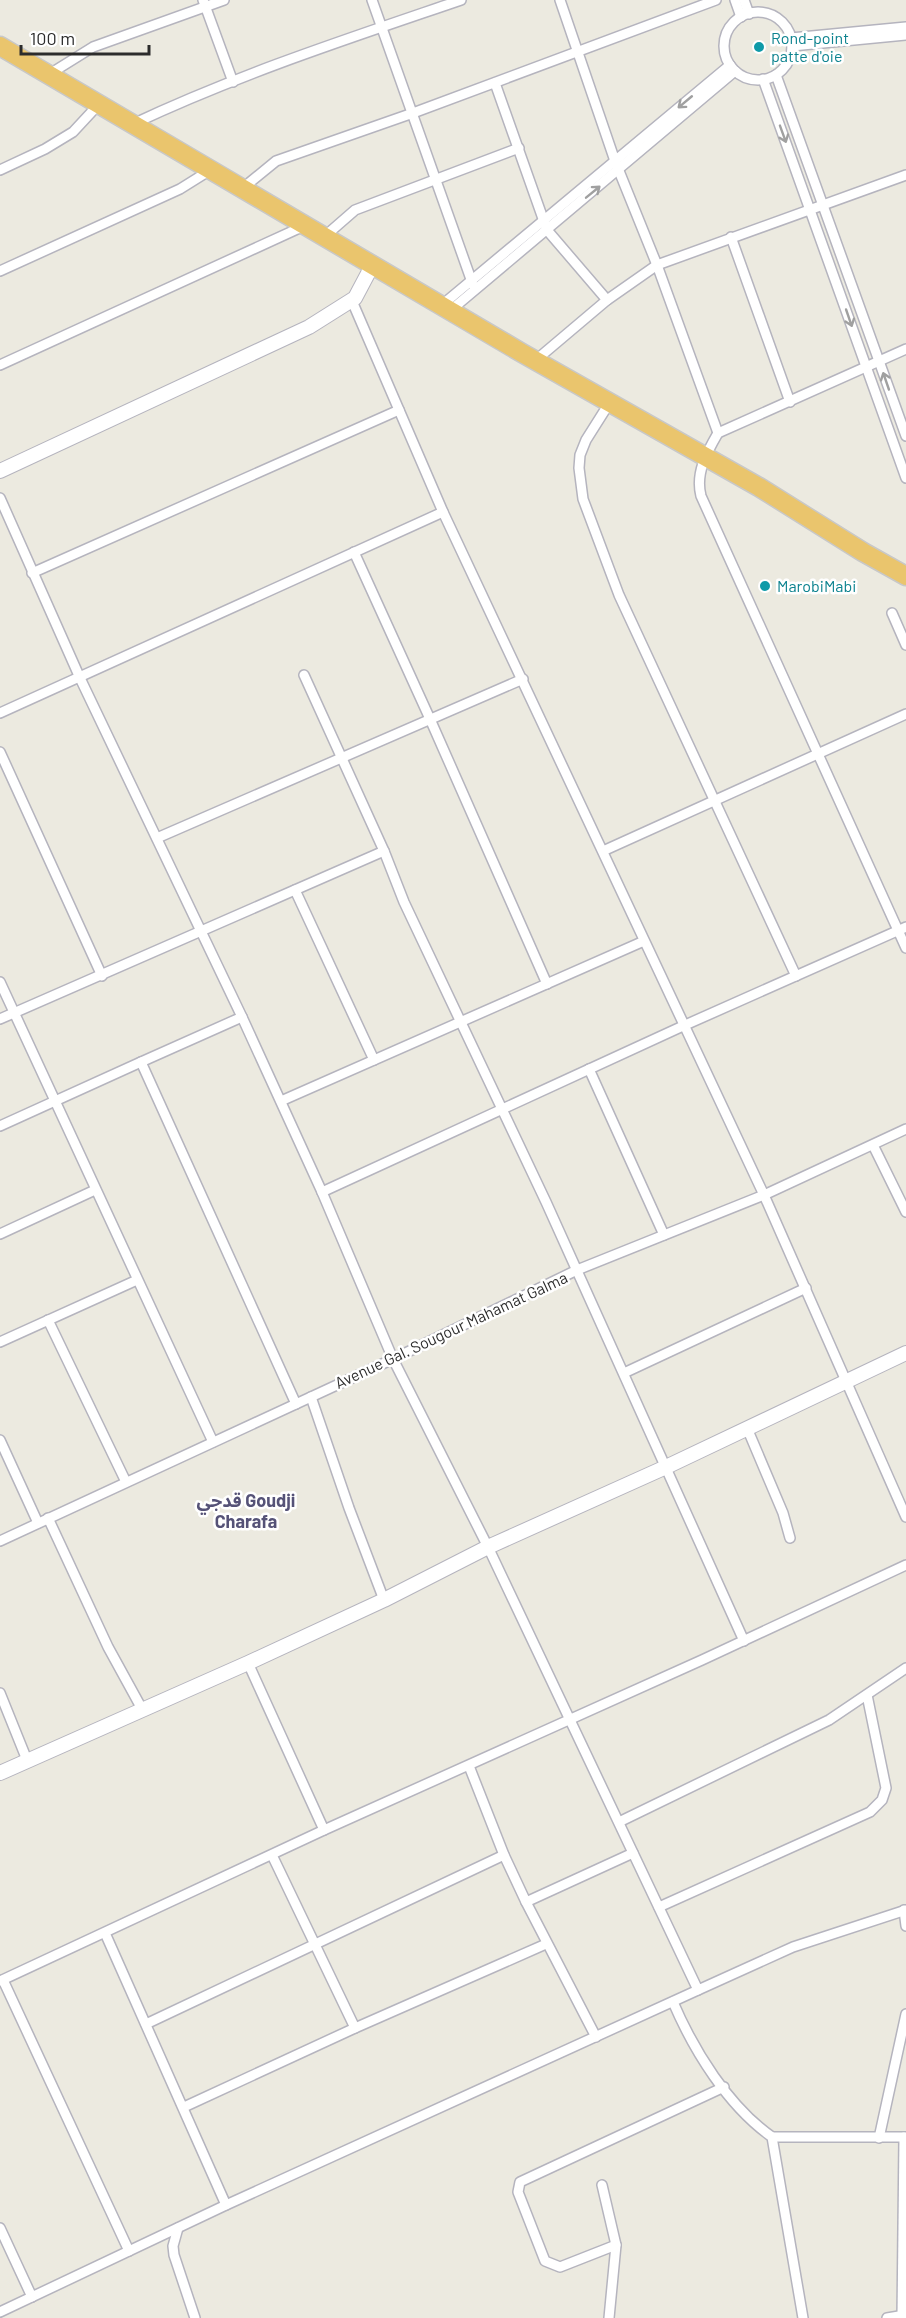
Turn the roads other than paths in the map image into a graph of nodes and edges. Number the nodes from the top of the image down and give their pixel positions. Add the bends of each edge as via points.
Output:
1 (224, 0) edge
2 (372, 0) edge
3 (461, 0) edge
4 (560, 0) edge
5 (716, 0) edge
6 (735, 0) edge
7 (744, 0) edge
8 (204, 3) edge
9 (745, 15) junction
10 (382, 27) junction
11 (906, 27) edge
12 (906, 35) edge
13 (791, 42) junction
14 (0, 46) edge
15 (578, 52) junction
16 (732, 68) junction
17 (48, 75) junction
18 (776, 75) junction
19 (763, 79) junction
20 (233, 82) junction
21 (495, 83) junction
22 (99, 104) junction
23 (413, 113) junction
24 (133, 124) junction
25 (519, 148) junction
26 (615, 161) junction
27 (212, 169) junction
28 (0, 170) edge
29 (619, 170) junction
30 (905, 178) edge
31 (437, 179) junction
32 (243, 188) junction
33 (822, 205) junction
34 (810, 209) junction
35 (306, 225) junction
36 (545, 226) junction
37 (324, 237) junction
38 (731, 237) junction
39 (373, 264) junction
40 (657, 265) junction
41 (0, 271) edge
42 (473, 285) junction
43 (608, 300) junction
44 (352, 301) junction
45 (447, 308) junction
46 (906, 349) edge
47 (536, 360) junction
48 (879, 361) junction
49 (0, 365) edge
50 (866, 367) junction
51 (610, 402) junction
52 (790, 402) junction
53 (399, 410) junction
54 (718, 433) junction
55 (906, 436) edge
56 (705, 456) junction
57 (0, 471) edge
58 (906, 478) edge
59 (0, 498) edge
60 (443, 512) junction
61 (354, 552) junction
62 (32, 573) junction
63 (906, 576) edge
64 (891, 613) dead end
65 (906, 645) edge
66 (304, 675) dead end
67 (80, 678) junction
68 (523, 679) junction
69 (0, 713) edge
70 (906, 714) edge
71 (430, 719) junction
72 (0, 752) edge
73 (818, 754) junction
74 (343, 758) junction
75 (716, 800) junction
76 (157, 838) junction
77 (384, 850) junction
78 (603, 851) junction
79 (295, 890) junction
80 (902, 928) edge
81 (200, 932) junction
82 (644, 941) junction
83 (906, 948) edge
84 (102, 976) junction
85 (796, 976) junction
86 (0, 982) edge
87 (547, 984) junction
88 (14, 1013) junction
89 (242, 1017) junction
90 (0, 1019) edge
91 (461, 1023) junction
92 (683, 1026) junction
93 (374, 1060) junction
94 (141, 1062) junction
95 (589, 1069) junction
96 (56, 1101) junction
97 (280, 1101) junction
98 (502, 1109) junction
99 (0, 1126) edge
100 (906, 1129) edge
101 (873, 1145) junction
102 (95, 1190) junction
103 (322, 1192) junction
104 (764, 1196) junction
105 (906, 1212) edge
106 (0, 1234) edge
107 (664, 1235) junction
108 (577, 1270) junction
109 (137, 1280) junction
110 (806, 1288) junction
111 (48, 1320) junction
112 (0, 1342) edge
113 (906, 1353) edge
114 (393, 1359) junction
115 (624, 1373) junction
116 (846, 1381) junction
117 (311, 1397) junction
118 (296, 1404) junction
119 (747, 1428) junction
120 (0, 1440) edge
121 (213, 1442) junction
122 (666, 1467) junction
123 (126, 1482) junction
124 (906, 1517) edge
125 (48, 1518) junction
126 (38, 1523) junction
127 (790, 1538) dead end
128 (0, 1541) edge
129 (488, 1547) junction
130 (906, 1564) edge
131 (384, 1600) junction
132 (744, 1641) junction
133 (248, 1663) junction
134 (906, 1668) edge
135 (0, 1693) edge
136 (867, 1695) junction
137 (142, 1709) junction
138 (570, 1720) junction
139 (27, 1760) junction
140 (469, 1766) junction
141 (0, 1773) edge
142 (619, 1822) junction
143 (324, 1830) junction
144 (633, 1853) junction
145 (272, 1855) junction
146 (504, 1855) junction
147 (526, 1902) junction
148 (658, 1907) junction
149 (905, 1910) edge
150 (906, 1926) edge
151 (105, 1934) junction
152 (314, 1943) junction
153 (546, 1944) junction
154 (1, 1980) edge
155 (698, 1990) junction
156 (673, 2002) junction
157 (906, 2014) edge
158 (146, 2024) junction
159 (356, 2028) junction
160 (596, 2037) junction
161 (724, 2087) junction
162 (184, 2107) junction
163 (772, 2137) junction
164 (905, 2137) edge
165 (879, 2138) junction
166 (603, 2185) dead end
167 (226, 2205) junction
168 (0, 2228) edge
169 (178, 2228) junction
170 (616, 2245) junction
171 (129, 2251) junction
172 (32, 2297) junction
173 (0, 2312) edge
174 (903, 2316) edge
175 (195, 2318) edge
176 (609, 2318) edge
177 (803, 2318) edge
178 (887, 2318) edge

1 - 8 street
2 - 10 street
3 - 10 street
4 - 15 street
5 - 15 street
6 - 9 street
7 - 9 street
8 - 17 street via 93,47
8 - 20 street
9 - 13 street via 760,12 779,20 787,28
9 - 16 street via 732,24 724,44
10 - 20 street
10 - 23 street
11 - 13 street
12 - 13 street
13 - 18 street via 788,62
14 - 17 highway
15 - 21 street
15 - 26 street
16 - 19 street via 748,78
16 -> 26 street
16 - 29 street
17 - 22 highway
18 - 19 street
18 - 33 street
19 -> 34 street
20 - 24 street
21 - 23 street
21 - 25 street
22 - 24 highway
22 - 28 street via 73,132
23 - 31 street
23 - 32 street via 276,161
24 - 27 highway
25 - 31 street
25 - 36 street
26 - 29 street
26 - 36 street
27 - 32 highway
27 - 41 street via 180,189
36 -> 29 street
29 - 40 street
30 - 33 street
31 - 37 street via 355,210
31 - 42 street
32 - 35 highway
33 - 34 street
33 - 48 street
34 - 38 street
34 -> 50 street
35 - 37 highway
35 - 49 street
36 - 42 street
36 - 43 street
37 - 39 highway
38 - 40 street
38 - 52 street
39 - 44 main road
39 - 45 highway
40 - 43 street
40 - 54 street
42 - 45 street
43 - 47 street
44 - 53 street
44 - 57 main road via 309,327
45 - 47 highway
46 - 48 street
47 - 51 highway
48 - 50 street
55 -> 48 street
50 - 52 street
50 - 58 street
51 - 56 highway
51 - 75 street via 580,455 583,499 620,596
52 - 54 street
53 - 60 street
53 - 62 street
54 - 56 street
56 - 63 highway
56 - 73 street via 701,496
59 - 62 street
60 - 61 street
60 - 68 street
61 - 67 street
61 - 71 street
62 - 67 street
64 - 65 street
66 - 74 street
67 - 69 street
67 - 76 street
68 - 71 street
68 - 78 street
70 - 73 street
71 - 74 street
71 - 87 street
72 - 84 street
73 - 75 street
73 - 80 street
74 - 76 street
74 - 77 street
75 - 78 street
75 - 85 street
76 - 81 street
77 - 79 street
77 - 91 street
78 - 82 street
79 - 81 street
79 - 93 street
80 - 83 street
80 - 85 street
81 - 84 street
81 - 89 street
82 - 87 street
82 - 92 street
84 - 88 street
85 - 92 street
86 - 88 street
87 - 91 street
88 - 90 street
88 - 96 street
89 - 94 street
89 - 97 street
91 - 93 street
91 - 98 street
92 - 95 street
92 - 104 street
93 - 97 street
94 - 96 street
94 - 118 street
95 - 98 street
95 - 107 street
96 - 99 street
96 - 102 street
97 - 103 street
98 - 103 street
98 - 108 street
100 - 101 street, Avenue Gal. Sougour Mahamat Galma
101 - 104 street, Avenue Gal. Sougour Mahamat Galma
101 - 105 street
102 - 106 street
102 - 109 street
103 - 114 street
104 - 107 street, Avenue Gal. Sougour Mahamat Galma
104 - 110 street
107 - 108 street, Avenue Gal. Sougour Mahamat Galma
108 - 114 street, Avenue Gal. Sougour Mahamat Galma
108 - 115 street
109 - 111 street
109 - 121 street
110 - 115 street
110 - 116 street
111 - 112 street
111 - 123 street
113 - 116 main road
114 - 117 street, Avenue Gal. Sougour Mahamat Galma
114 - 129 street
115 - 122 street
116 - 119 main road
116 - 124 street
117 - 118 street, Avenue Gal. Sougour Mahamat Galma
117 - 131 street
118 - 121 street, Avenue Gal. Sougour Mahamat Galma
119 - 122 main road
119 - 127 street
120 - 126 street
121 - 123 street, Avenue Gal. Sougour Mahamat Galma
122 - 129 main road
122 - 132 street
123 - 125 street, Avenue Gal. Sougour Mahamat Galma
125 - 126 street, Avenue Gal. Sougour Mahamat Galma
125 - 137 street via 108,1647
126 - 128 street, Avenue Gal. Sougour Mahamat Galma
129 - 131 main road
129 - 138 street
130 - 132 street
131 - 133 main road
132 - 138 street
133 - 137 main road
133 - 143 street
134 - 136 street
135 - 139 street
136 - 142 street via 829,1720
136 - 148 street via 886,1788 882,1800 870,1812
137 - 139 main road
138 - 140 street
138 - 142 street
139 - 141 main road
140 - 143 street
140 - 146 street
142 - 144 street
143 - 145 street
144 - 147 street
144 - 148 street
145 - 151 street
145 - 152 street
146 - 147 street
146 - 152 street
147 - 153 street
148 - 155 street
149 - 150 street
149 - 155 street via 793,1947
151 - 154 street
151 - 158 street
152 - 158 street
152 - 159 street
153 - 159 street
153 - 160 street
154 - 171 street
155 - 156 street
156 - 160 street
156 - 161 street via 692,2044
157 - 165 street
158 - 162 street
159 - 162 street
160 - 167 street
161 - 163 street via 750,2120
161 - 170 street via 520,2182 518,2192 545,2261 560,2266
162 - 167 street
163 - 165 street
163 - 177 street
164 - 165 street
164 - 174 street
166 - 170 street
167 - 169 street
168 - 172 street
169 - 171 street
169 - 175 street via 174,2255
170 - 176 street
171 - 172 street
172 - 173 street
174 - 178 street

